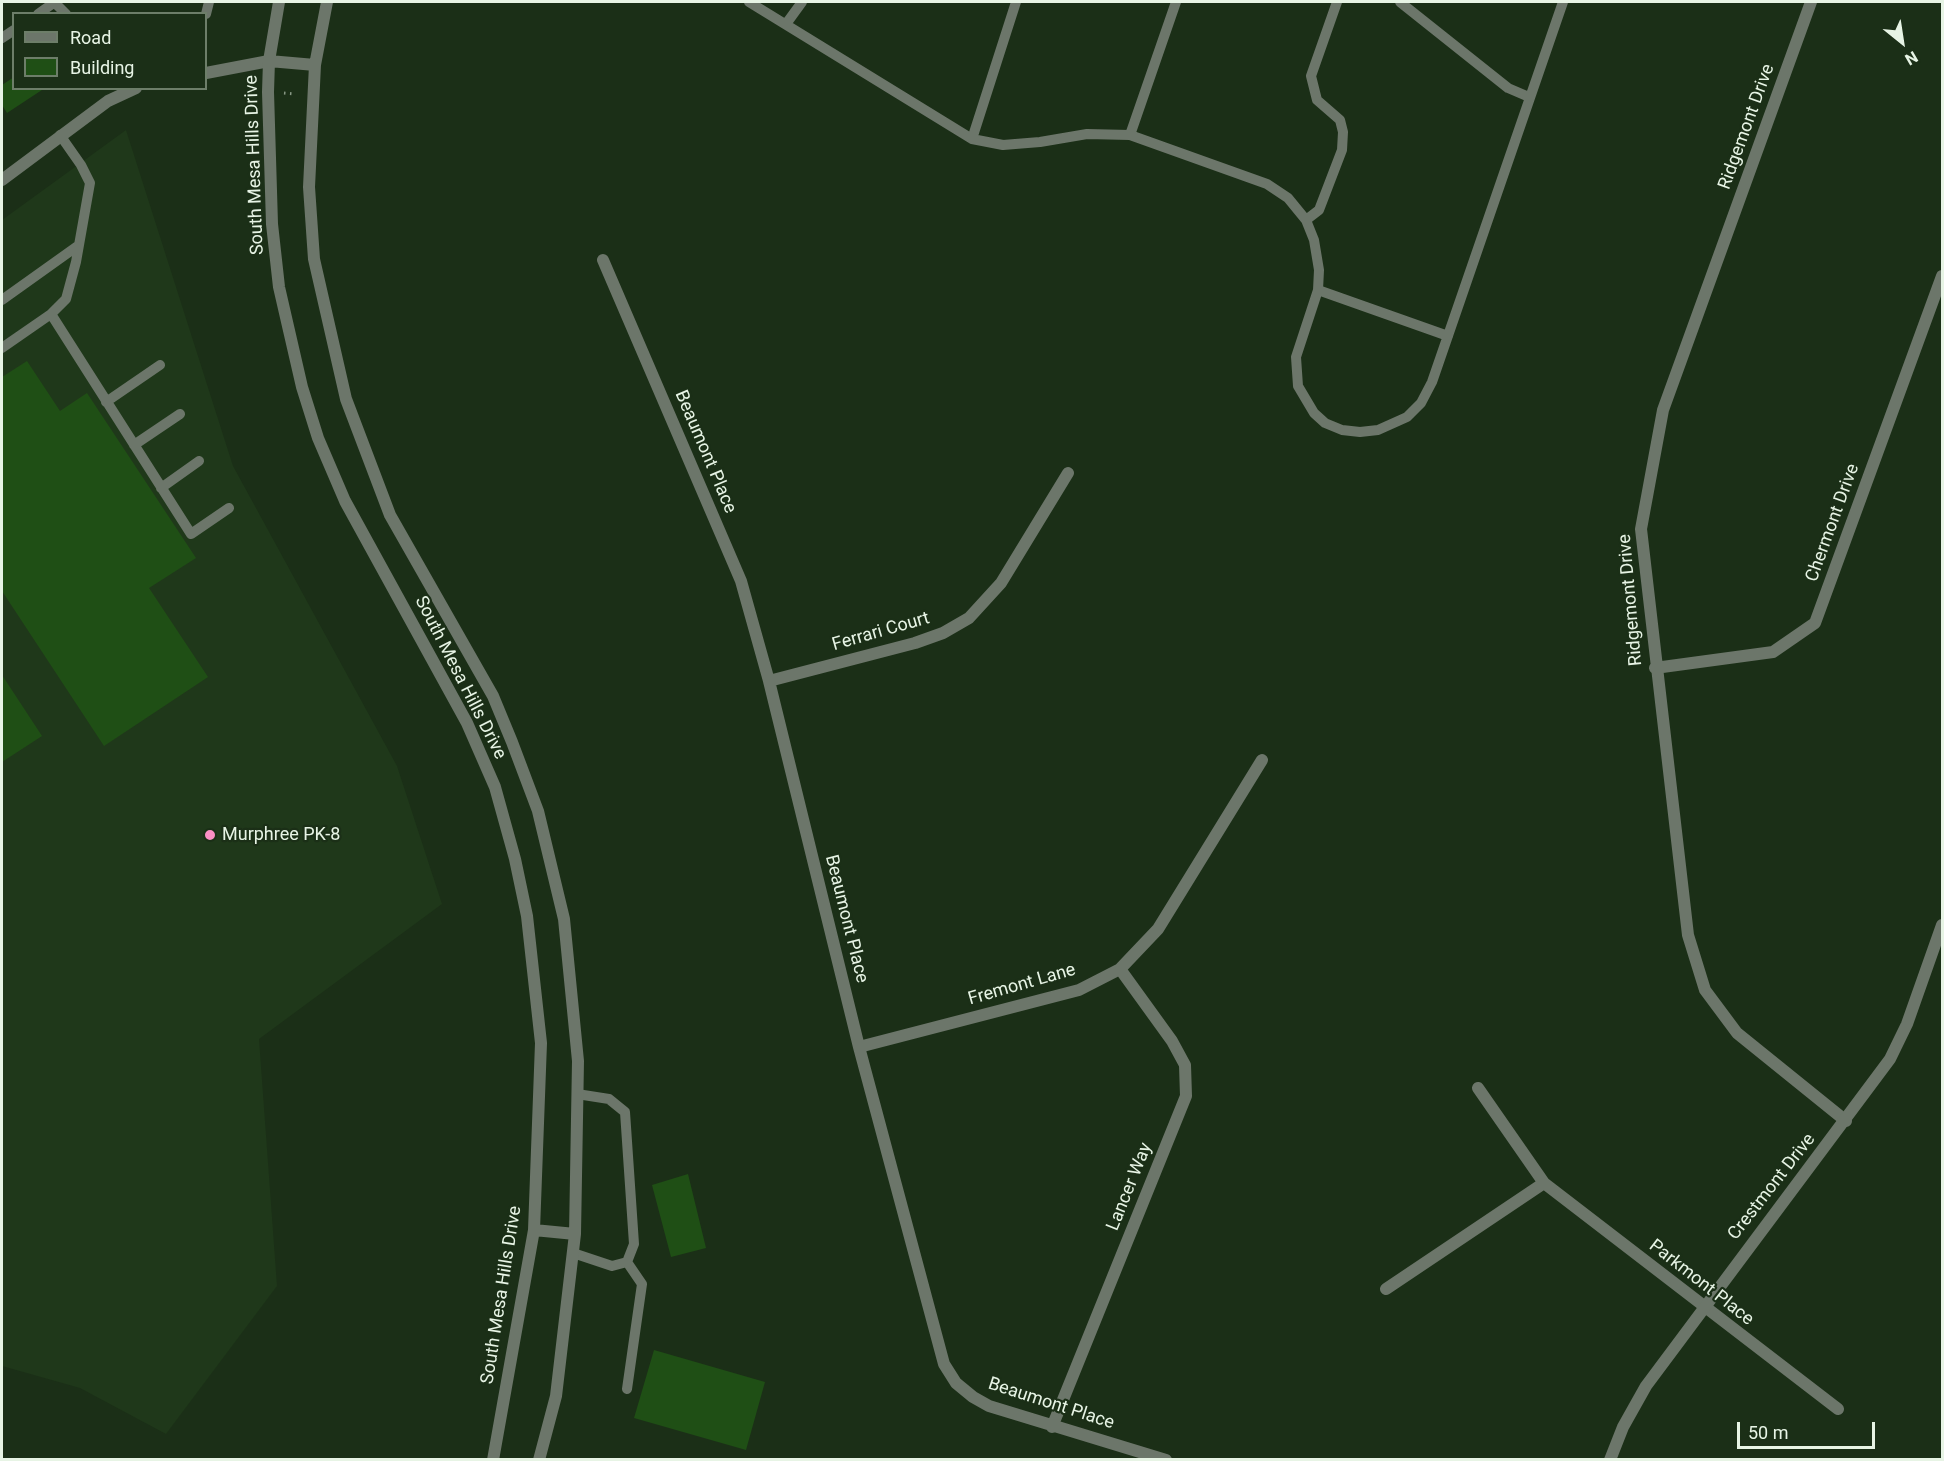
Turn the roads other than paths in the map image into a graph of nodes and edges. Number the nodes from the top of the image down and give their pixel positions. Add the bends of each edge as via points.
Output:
1 (54, 2) edge
2 (279, 2) edge
3 (327, 2) edge
4 (749, 2) edge
5 (802, 2) edge
6 (1016, 2) edge
7 (1176, 2) edge
8 (1337, 2) edge
9 (1400, 2) edge
10 (1563, 2) edge
11 (1811, 2) edge
12 (41, 12) edge
13 (786, 24) junction
14 (269, 61) junction
15 (315, 65) junction
16 (207, 73) edge
17 (122, 91) edge
18 (1529, 97) junction
19 (60, 135) junction
20 (1130, 135) junction
21 (972, 139) junction
22 (2, 180) edge
23 (1306, 220) junction
24 (79, 245) junction
25 (603, 260) dead end
26 (1942, 276) edge
27 (1318, 290) junction
28 (2, 300) edge
29 (51, 314) junction
30 (1448, 336) junction
31 (2, 348) edge
32 (160, 365) dead end
33 (106, 402) junction
34 (180, 414) dead end
35 (134, 445) junction
36 (199, 461) dead end
37 (1068, 473) dead end
38 (161, 488) junction
39 (229, 508) dead end
40 (1655, 668) junction
41 (769, 681) junction
42 (1262, 760) dead end
43 (1942, 926) edge
44 (1120, 969) junction
45 (859, 1047) junction
46 (1478, 1088) dead end
47 (577, 1094) junction
48 (1846, 1120) junction
49 (1544, 1183) junction
50 (534, 1230) junction
51 (575, 1234) junction
52 (573, 1253) junction
53 (627, 1262) junction
54 (1386, 1289) dead end
55 (1702, 1307) junction
56 (627, 1389) dead end
57 (1838, 1409) dead end
58 (1052, 1427) junction
59 (493, 1460) edge
60 (539, 1460) edge
61 (1166, 1460) edge
62 (1610, 1460) edge

1 - 12 lane
2 - 14 street, South Mesa Hills Drive
3 - 15 street, South Mesa Hills Drive
4 - 13 lane
5 - 13 lane
6 - 21 lane
7 - 20 lane
8 - 23 lane via 1311,76 1317,100 1340,120 1342,150 1319,210
9 - 18 lane via 1508,88
10 - 18 lane
11 - 40 street, Ridgemont Drive via 1663,410 1641,529
13 - 21 lane
14 - 15 street
14 - 16 street
14 - 50 street, South Mesa Hills Drive via 272,224 279,287 302,387 318,438 345,501 467,723 495,788 515,859 527,916 541,1043
15 - 47 street, South Mesa Hills Drive via 309,187 314,259 343,387 390,515 493,696 538,811 564,919 577,1050
17 - 19 street
18 - 30 lane
19 - 22 street
19 - 24 lane via 90,183
20 - 21 lane via 1086,134 1003,145
20 - 23 lane via 1267,184 1288,198
23 - 27 lane via 1314,240
24 - 28 lane
24 - 29 lane via 66,299
25 - 41 street, Beaumont Place via 741,580
26 - 40 street, Chermont Drive via 1815,623 1773,652
27 - 30 lane
27 - 30 lane via 1296,357 1298,386 1314,413 1342,430 1378,430 1407,417 1421,403
29 - 31 lane
29 - 33 lane
32 - 33 lane
33 - 35 lane
34 - 35 lane
35 - 38 lane
36 - 38 lane
37 - 41 street, Ferrari Court via 1001,583 969,618 915,643
38 - 39 lane via 191,534
40 - 48 street, Ridgemont Drive via 1688,935 1704,990 1737,1033
41 - 45 street, Beaumont Place
42 - 44 street, Fremont Lane via 1158,929
43 - 48 street, Crestmont Drive via 1907,1024
44 - 45 street, Fremont Lane via 1079,990
44 - 58 street, Lancer Way via 1185,1065 1186,1096
45 - 58 street, Beaumont Place via 944,1364 956,1383 973,1397
46 - 49 street, Parkmont Place
47 - 51 street, South Mesa Hills Drive
47 - 53 lane via 609,1099 625,1112 634,1244
48 - 55 street, Crestmont Drive
49 - 54 street
49 - 55 street, Parkmont Place
50 - 51 street
50 - 59 street, South Mesa Hills Drive
51 - 52 street, South Mesa Hills Drive
52 - 53 lane via 612,1266
52 - 60 street, South Mesa Hills Drive via 556,1396
53 - 56 lane via 642,1284
55 - 57 street, Parkmont Place
55 - 62 street, Crestmont Drive via 1646,1386
58 - 61 street, Beaumont Place

